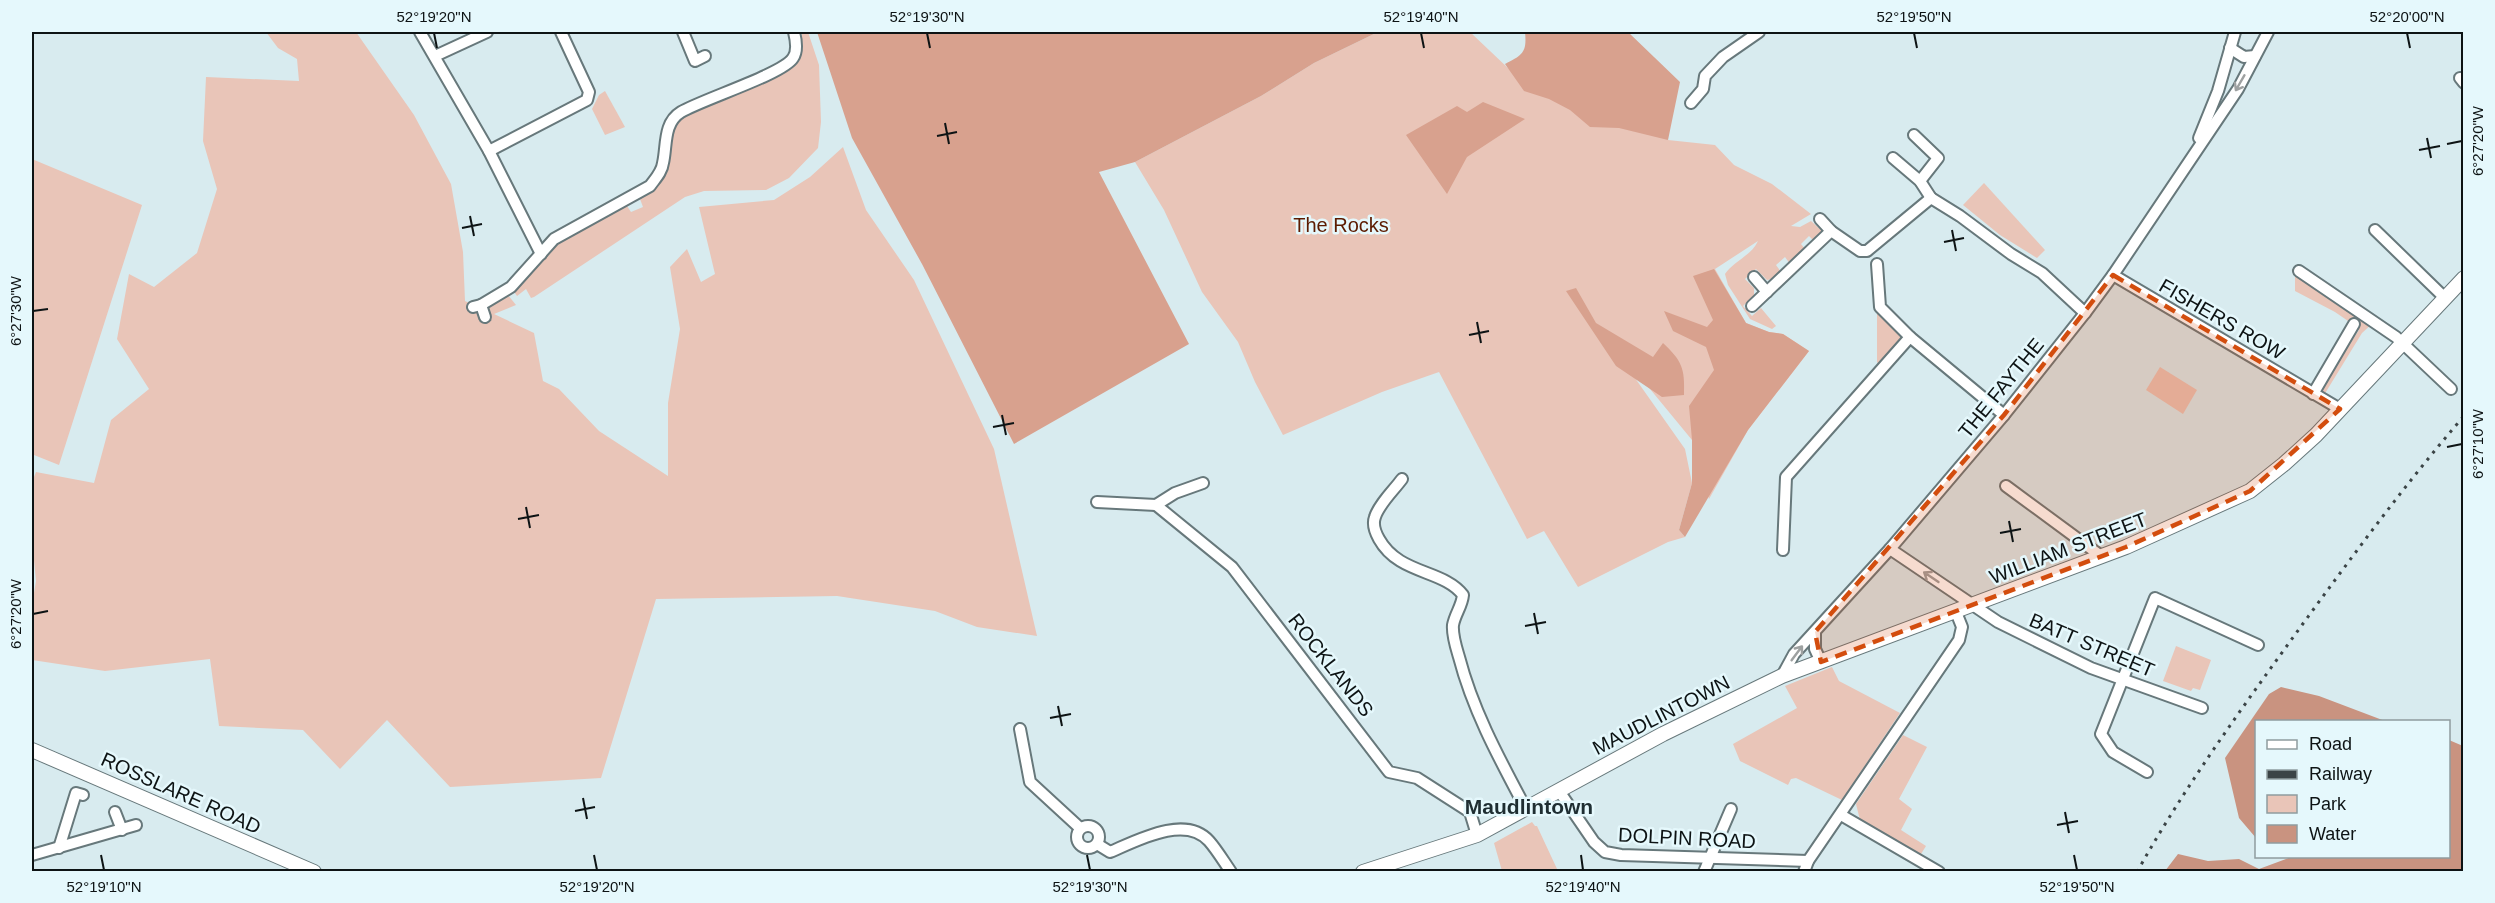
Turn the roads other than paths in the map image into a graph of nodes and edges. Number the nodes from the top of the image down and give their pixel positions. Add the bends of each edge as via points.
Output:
1 (420, 32) edge
2 (488, 32) edge
3 (561, 32) edge
4 (683, 32) edge
5 (794, 32) edge
6 (1759, 32) edge
7 (2235, 32) edge
8 (2268, 32) edge
9 (2230, 48) junction
10 (435, 56) junction
11 (705, 56) dead end
12 (2255, 56) junction
13 (2216, 97) junction
14 (1691, 103) dead end
15 (2225, 107) junction
16 (1914, 135) dead end
17 (2196, 150) junction
18 (489, 151) junction
19 (1948, 152) dead end
20 (1893, 158) dead end
21 (1938, 158) junction
22 (1920, 181) junction
23 (1930, 198) junction
24 (1820, 219) dead end
25 (2375, 230) dead end
26 (1831, 231) junction
27 (541, 254) junction
28 (1877, 264) dead end
29 (2299, 271) dead end
30 (2113, 275) junction
31 (1754, 277) dead end
32 (2463, 278) edge
33 (1767, 292) junction
34 (2445, 298) junction
35 (1752, 306) dead end
36 (2085, 314) junction
37 (484, 317) dead end
38 (2354, 324) dead end
39 (1910, 337) junction
40 (2403, 342) junction
41 (2451, 389) dead end
42 (2313, 394) junction
43 (2340, 409) junction
44 (2004, 415) junction
45 (1402, 479) dead end
46 (1203, 483) dead end
47 (2006, 486) dead end
48 (1097, 502) dead end
49 (1156, 505) junction
50 (1890, 549) junction
51 (1783, 550) dead end
52 (2101, 556) junction
53 (1973, 605) junction
54 (1956, 612) junction
55 (1815, 632) junction
56 (2258, 645) dead end
57 (1821, 662) junction
58 (1782, 676) junction
59 (2122, 680) junction
60 (2202, 708) dead end
61 (1020, 729) dead end
62 (32, 750) edge
63 (2147, 772) dead end
64 (1559, 791) junction
65 (83, 795) dead end
66 (1526, 809) junction
67 (1731, 809) dead end
68 (115, 812) dead end
69 (1841, 815) junction
70 (136, 825) dead end
71 (1080, 828) junction
72 (122, 830) junction
73 (1477, 835) junction
74 (1097, 844) junction
75 (58, 848) junction
76 (32, 855) edge
77 (1710, 858) junction
78 (1806, 866) edge
79 (1922, 867) edge
80 (314, 872) edge
81 (1231, 872) edge
82 (1363, 872) edge
83 (1704, 872) edge
84 (1939, 872) edge

1 - 10 street
2 - 10 street
3 - 18 street via 590,92 587,100
4 - 11 street via 695,60
5 - 27 street via 794,57 785,67 677,115 669,127 663,163 650,186 554,239
6 - 14 street via 1723,57 1705,76 1703,89
7 - 9 street, THE FAYTHE
8 - 12 street, THE FAYTHE
9 - 12 street via 2244,57
9 - 13 street, THE FAYTHE
10 - 18 street
12 -> 15 street, THE FAYTHE
13 - 15 street
13 - 17 street, THE FAYTHE
15 - 17 street, THE FAYTHE
16 - 21 street
17 - 30 street, THE FAYTHE
18 - 27 street
19 - 21 street
20 - 22 street
21 - 22 street
22 - 23 street
23 - 26 street via 1867,251 1860,251
23 - 36 street via 2042,273
24 - 26 street
25 - 34 street
26 - 33 street
27 - 37 street via 511,287 477,306
28 - 39 street via 1880,307
29 - 40 street
30 - 36 street, THE FAYTHE
30 - 42 street, FISHERS ROW
31 - 33 street
32 - 34 main road, WILLIAM STREET
33 - 35 street
34 - 40 main road, WILLIAM STREET
36 - 44 street, THE FAYTHE
38 - 42 street
39 - 44 street
39 - 51 street via 1786,477
40 - 41 street
40 - 43 main road, WILLIAM STREET
42 - 43 street, FISHERS ROW
43 - 52 main road, WILLIAM STREET via 2250,491
44 - 50 street, THE FAYTHE
45 - 66 street via 1374,518 1374,530 1394,558 1457,586 1463,594 1453,624 1463,672 1477,711
46 - 49 street
47 - 52 street
48 - 49 street
49 - 73 street, ROCKLANDS via 1232,567 1389,772 1417,778 1470,812
53 -> 50 street, BATT STREET
50 - 55 street, THE FAYTHE
52 - 53 main road, WILLIAM STREET
53 - 54 main road, WILLIAM STREET
53 - 59 street, BATT STREET via 1998,622
54 - 57 main road, WILLIAM STREET
54 - 69 street via 1962,627 1959,640
55 - 57 street via 1815,649
58 -> 55 street, THE FAYTHE via 1794,654
56 - 59 street via 2155,598
57 - 58 main road, WILLIAM STREET
58 - 64 main road, MAUDLINTOWN
59 - 60 street, BATT STREET
59 - 63 street via 2101,734 2113,752
61 - 71 street via 1030,782
62 - 80 main road, ROSSLARE ROAD
64 - 66 main road
64 - 77 street, DOLPIN ROAD via 1605,852
65 - 75 street via 76,793
66 - 73 main road
67 - 77 street
68 - 72 street
69 - 78 street
69 - 79 street
70 - 72 street
71 - 74 street via 1095,827 1100,837
71 - 74 street via 1080,845 1090,848
72 - 75 street
73 - 82 main road
74 - 81 street via 1110,852 1166,829 1190,830 1208,839
75 - 76 street
77 - 78 street, DOLPIN ROAD
77 - 83 street
79 - 84 street

